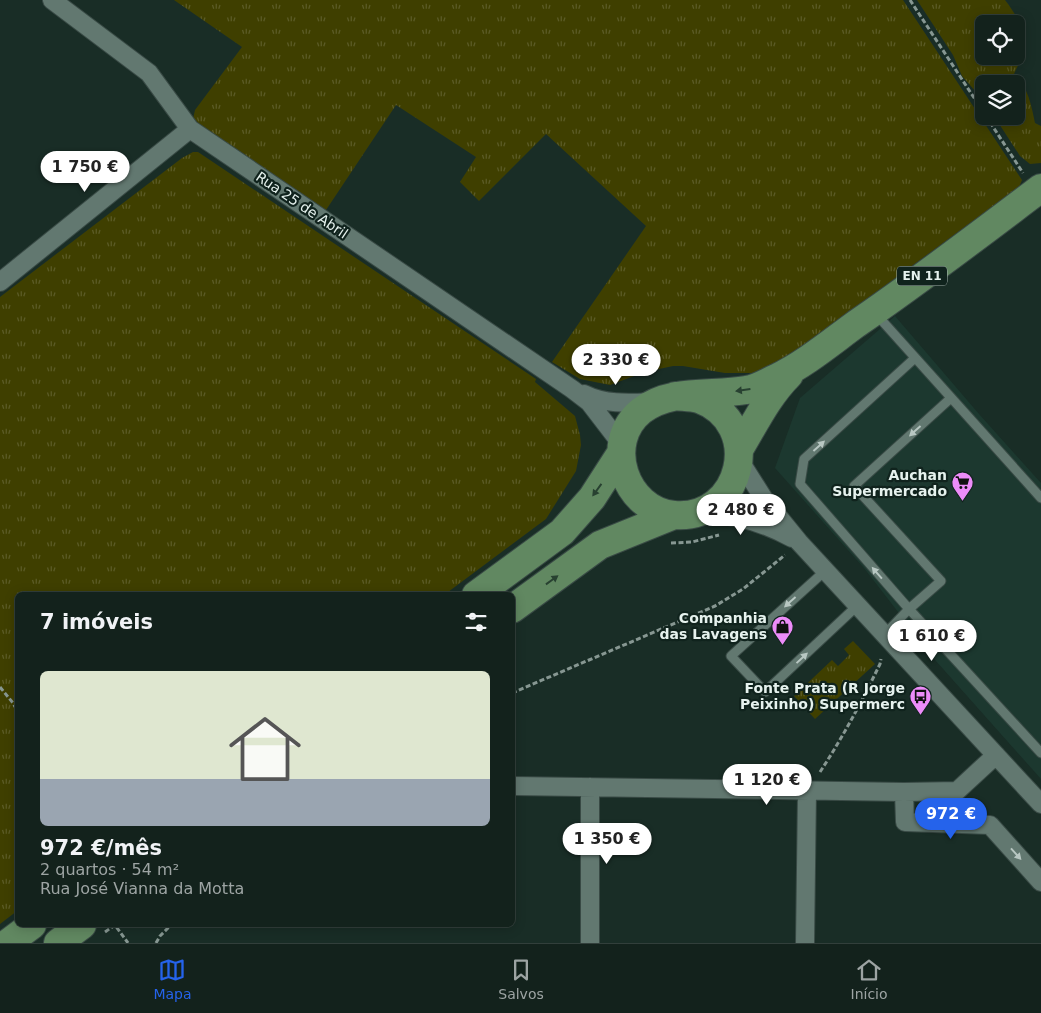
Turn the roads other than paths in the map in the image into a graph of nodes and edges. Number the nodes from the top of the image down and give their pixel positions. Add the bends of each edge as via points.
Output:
1 (52, 0) edge
2 (190, 129) junction
3 (1033, 182) edge
4 (0, 282) edge
5 (874, 312) junction
6 (915, 358) junction
7 (802, 362) junction
8 (572, 388) junction
9 (951, 398) junction
10 (666, 399) junction
11 (622, 449) junction
12 (740, 454) junction
13 (1041, 498) edge
14 (681, 514) junction
15 (799, 542) junction
16 (826, 570) junction
17 (480, 592) edge
18 (858, 605) junction
19 (515, 607) edge
20 (909, 609) junction
21 (885, 634) junction
22 (1041, 753) edge
23 (996, 755) junction
24 (515, 786) edge
25 (590, 787) junction
26 (807, 791) junction
27 (904, 792) junction
28 (1041, 804) edge
29 (1041, 882) edge
30 (29, 927) edge
31 (79, 927) edge
32 (8, 943) edge
33 (58, 943) edge
34 (590, 943) edge
35 (805, 943) edge

1 - 2 street, Rua 25 de Abril via 149,73
2 - 4 street
2 - 8 street, Rua 25 de Abril
3 - 5 main road, EN 11
5 - 6 lane
5 - 7 main road, EN 11
6 - 9 lane
20 -> 6 lane via 800,484 804,459
7 -> 10 main road via 748,390
7 - 12 main road via 778,386
8 - 10 street via 595,400 617,403
8 - 11 street via 589,402
9 - 13 lane
9 -> 20 lane via 854,486 941,582
10 - 11 main road via 640,412 629,427
10 - 12 main road via 698,398 718,409 732,426
11 - 14 main road via 622,468 636,495 661,512
11 -> 17 main road via 592,498 562,532
12 - 14 main road via 734,481 723,497 706,509
12 - 15 street via 764,499
14 - 15 street via 726,515 760,523
19 -> 14 main road via 600,546
15 - 16 street
16 - 18 street
16 -> 18 lane via 731,656 765,692
18 - 21 street
20 - 21 lane
20 - 22 lane
21 - 23 street
23 - 27 street via 957,791
23 - 28 street
24 - 25 street
25 - 26 street
25 - 34 street
26 - 27 street
26 - 35 street
27 -> 29 street via 905,822 990,826
30 - 32 main road
31 - 33 main road

